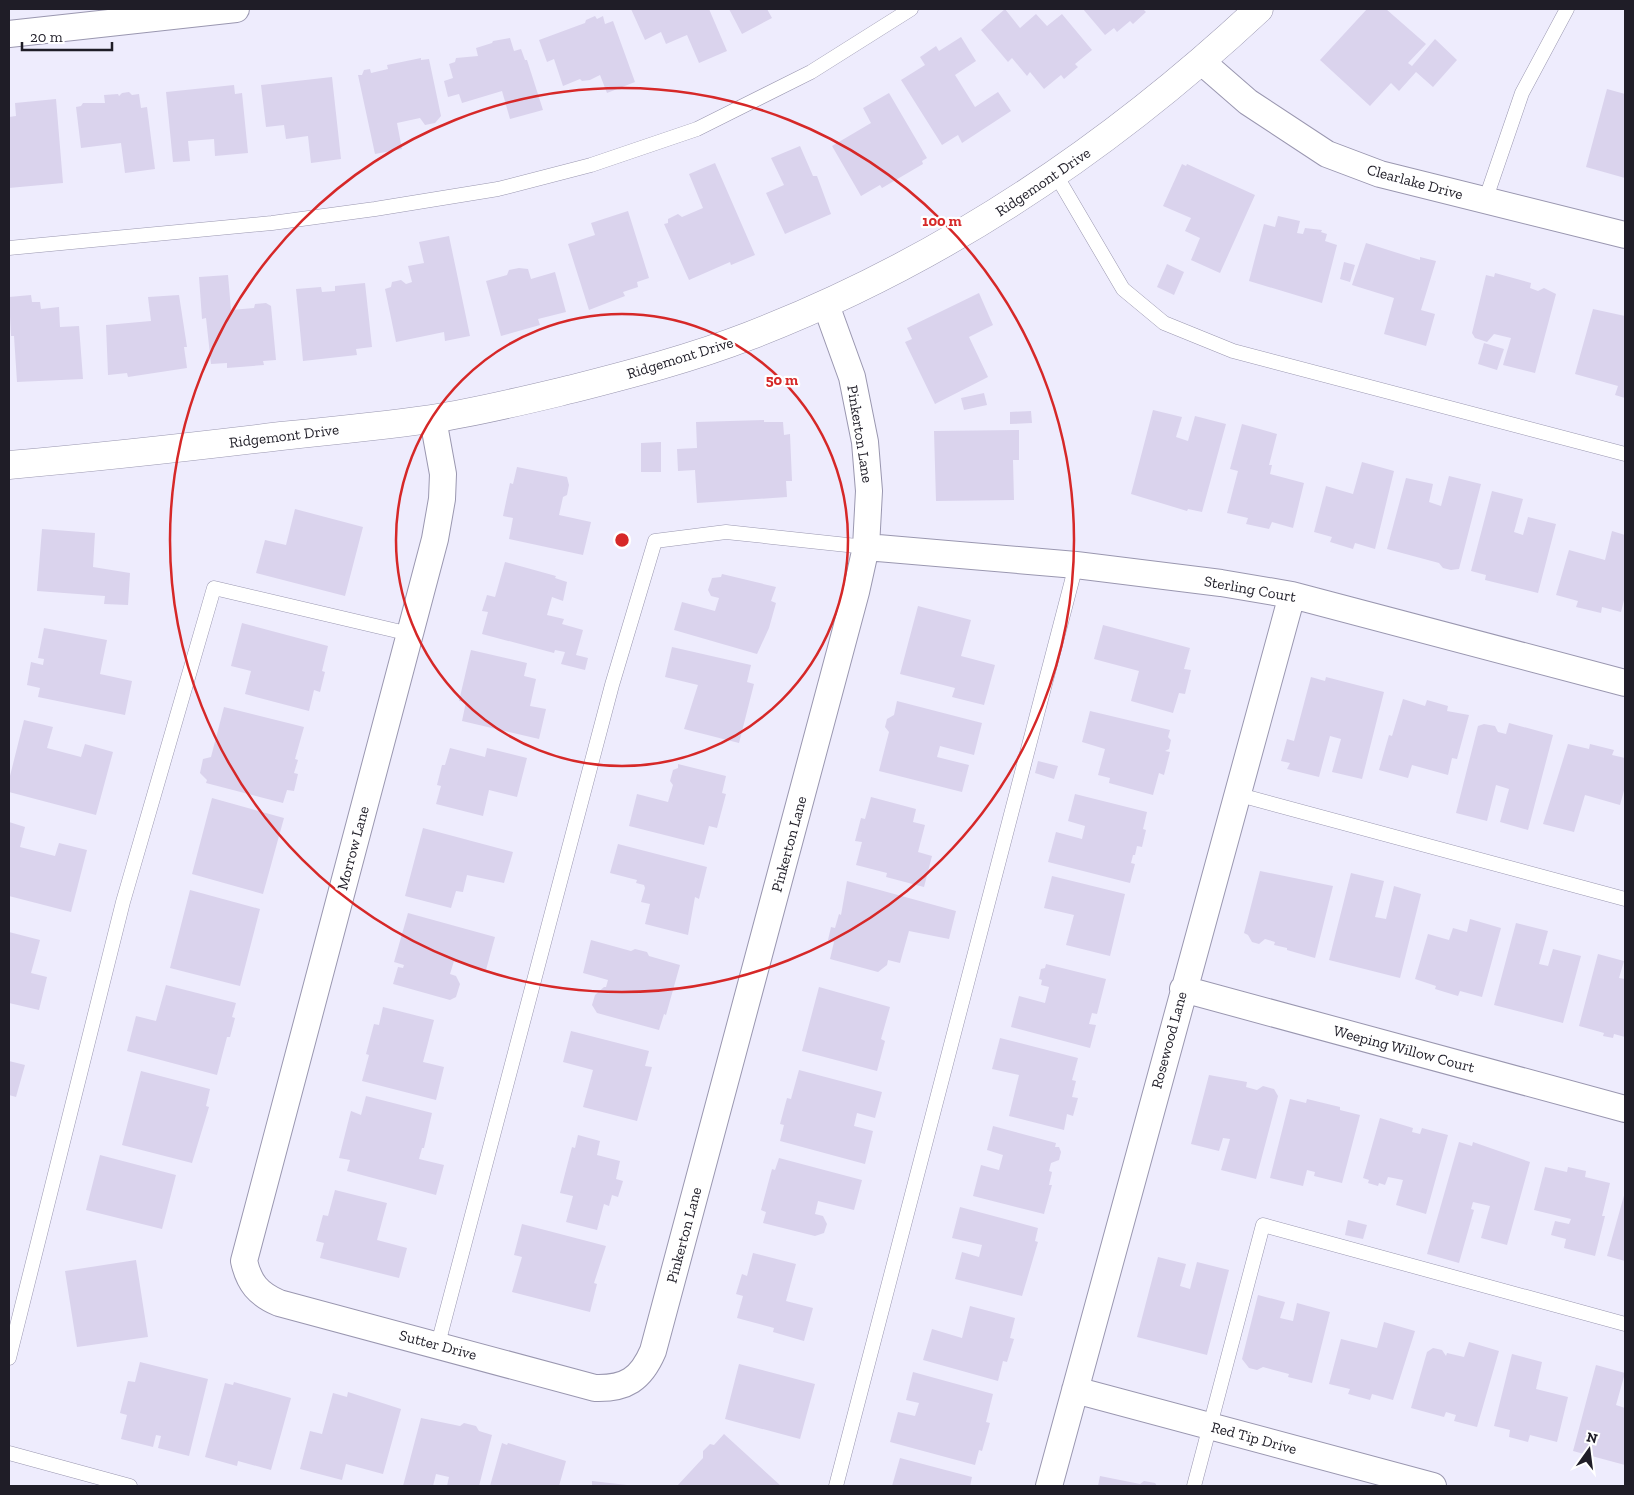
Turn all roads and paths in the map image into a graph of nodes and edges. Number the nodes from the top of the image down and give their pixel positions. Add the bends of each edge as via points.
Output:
1 (236, 9) edge
2 (911, 9) edge
3 (1259, 9) edge
4 (1567, 9) edge
5 (206, 11) edge
6 (9, 34) edge
7 (1202, 62) junction
8 (1056, 175) junction
9 (1485, 201) junction
10 (1625, 235) edge
11 (9, 248) edge
12 (826, 305) junction
13 (433, 419) junction
14 (1625, 454) edge
15 (9, 465) edge
16 (866, 547) junction
17 (1076, 565) junction
18 (1292, 595) junction
19 (410, 634) junction
20 (1625, 683) edge
21 (1236, 794) junction
22 (1625, 899) edge
23 (1183, 989) junction
24 (1625, 1109) edge
25 (247, 1275) joint
26 (1625, 1324) edge
27 (438, 1344) junction
28 (9, 1358) edge
29 (638, 1376) joint
30 (1075, 1390) junction
31 (1211, 1427) junction
32 (9, 1453) edge
33 (130, 1486) edge
34 (836, 1486) edge
35 (1049, 1486) edge
36 (1194, 1486) edge
37 (1433, 1486) edge

1 - 5 street
2 - 11 lane via 810,72 697,129 582,167 498,189 272,223
3 - 7 street, Ridgemont Drive
4 - 9 lane via 1522,93
5 - 6 street
7 - 8 street, Ridgemont Drive
7 - 9 street, Clearlake Drive via 1248,102 1327,154 1380,174
8 - 12 street, Ridgemont Drive via 1005,209
8 - 14 lane via 1123,289 1164,323 1233,351
9 - 10 street, Clearlake Drive
12 - 13 street, Ridgemont Drive via 746,337 640,372
12 - 16 street, Pinkerton Lane via 852,377 865,442 869,492
13 - 15 street, Ridgemont Drive via 97,458
13 - 19 street, Morrow Lane via 443,474 442,499
16 - 17 street, Sterling Court
16 - 27 lane via 726,532 655,541 610,695
16 - 29 street, Pinkerton Lane via 654,1351
17 - 18 street, Sterling Court
17 - 34 lane
18 - 20 street, Sterling Court
18 - 21 street, Rosewood Lane
19 - 25 street, Morrow Lane via 247,1247 244,1261
19 - 28 lane via 214,588 123,902
21 - 22 lane
21 - 23 street, Rosewood Lane
23 - 24 street, Weeping Willow Court
23 - 30 street, Rosewood Lane
25 - 27 street, Sutter Drive via 254,1288 279,1303
26 - 31 lane via 1263,1224
27 - 29 street, Sutter Drive via 595,1388 611,1388
30 - 31 street, Red Tip Drive
30 - 35 street, Rosewood Lane
31 - 36 lane
31 - 37 street, Red Tip Drive
32 - 33 lane

